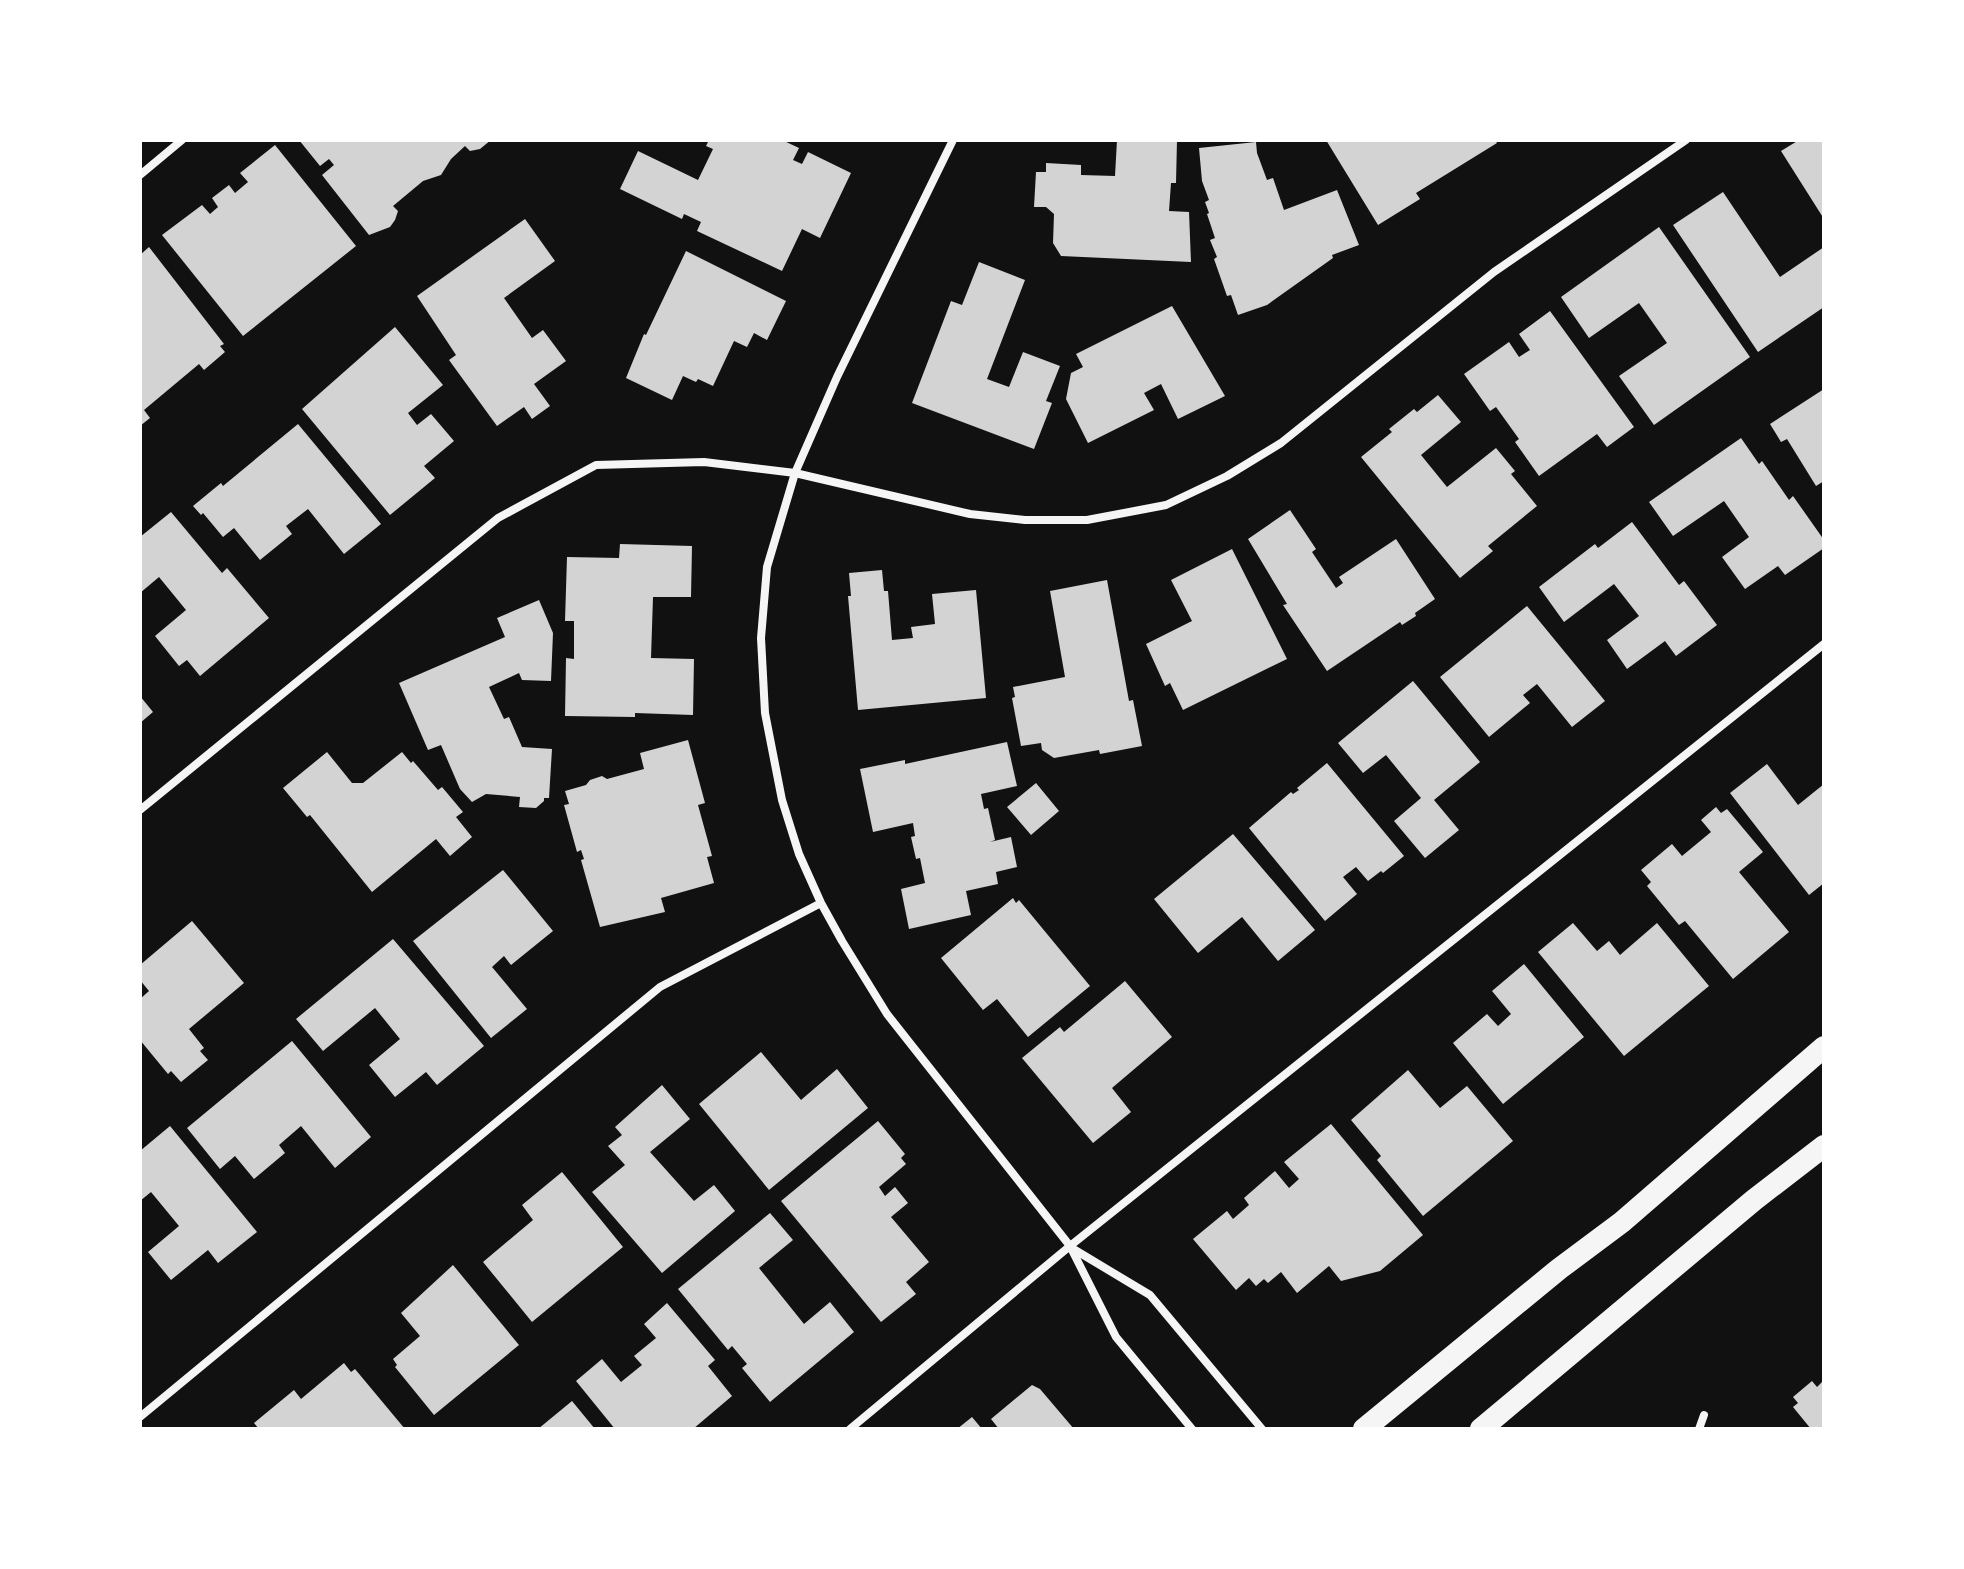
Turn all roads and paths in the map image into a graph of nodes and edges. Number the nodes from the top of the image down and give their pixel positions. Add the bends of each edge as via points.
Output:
1 (182, 140) edge
2 (953, 140) edge
3 (1686, 140) edge
4 (140, 175) edge
5 (795, 473) junction
6 (1824, 644) edge
7 (140, 810) edge
8 (821, 903) junction
9 (1824, 1047) edge
10 (1824, 1146) edge
11 (1070, 1246) junction
12 (1704, 1415) dead end
13 (140, 1417) edge
14 (850, 1429) edge
15 (1192, 1429) edge
16 (1262, 1429) edge
17 (1364, 1429) edge
18 (1481, 1429) edge
19 (1699, 1429) edge

1 - 4 street
2 - 5 street
3 - 5 street via 1494,272 1281,443 1166,505 1087,520 1025,520 970,514
5 - 7 street via 704,462 596,465 498,518
5 - 8 street via 767,567 761,638 765,713 782,800
6 - 11 street
8 - 11 street via 887,1014
8 - 13 street via 660,987
9 - 17 highway via 1622,1222
10 - 18 highway
11 - 14 street
11 - 15 street via 1116,1337
11 - 16 street via 1150,1295
12 - 19 street

